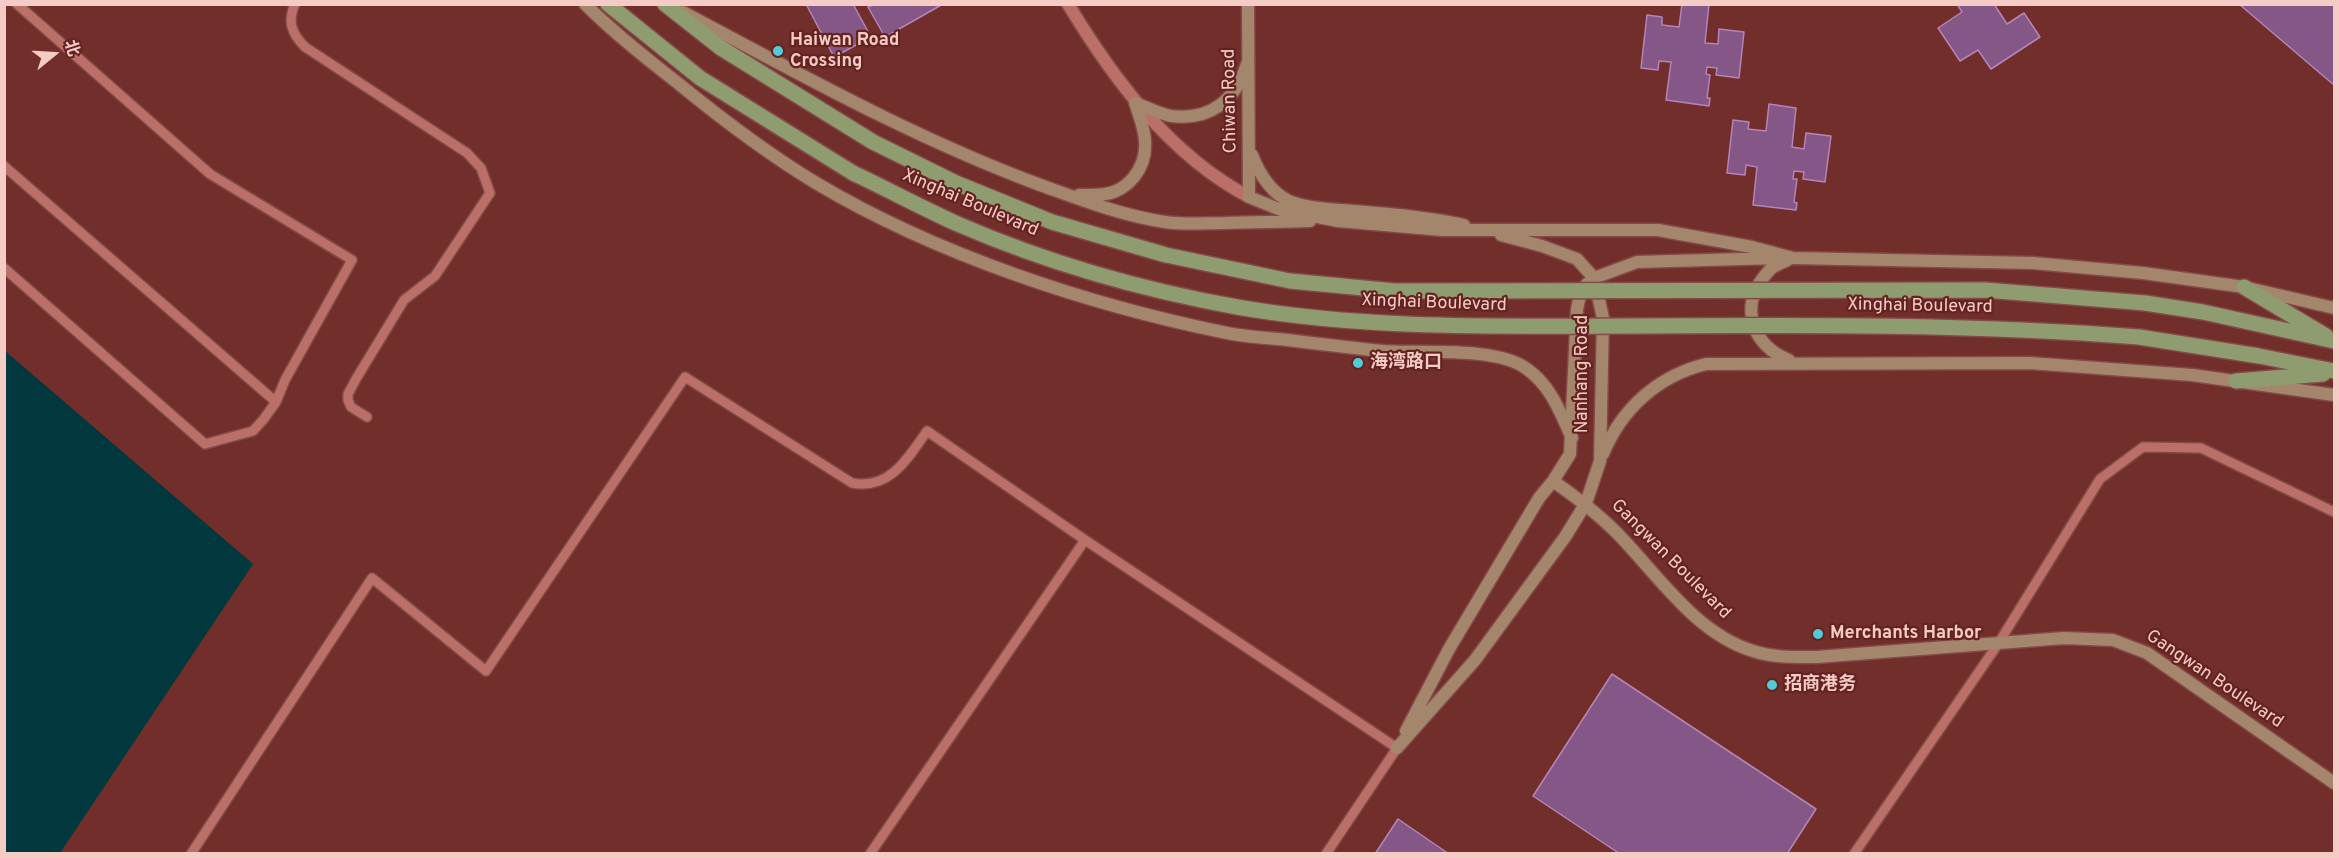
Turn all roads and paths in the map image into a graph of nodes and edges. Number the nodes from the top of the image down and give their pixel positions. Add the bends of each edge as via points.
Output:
1 (17, 4) edge
2 (295, 4) edge
3 (585, 4) edge
4 (608, 4) edge
5 (667, 4) edge
6 (1068, 4) edge
7 (1248, 4) edge
8 (1249, 58) junction
9 (1136, 102) junction
10 (1250, 145) junction
11 (4, 166) edge
12 (1070, 195) junction
13 (1250, 196) junction
14 (1338, 221) junction
15 (1487, 231) junction
16 (1793, 258) junction
17 (4, 268) edge
18 (1594, 278) junction
19 (2244, 287) junction
20 (2334, 308) edge
21 (2334, 341) edge
22 (1797, 363) junction
23 (2334, 372) edge
24 (2236, 381) junction
25 (2334, 395) edge
26 (276, 402) junction
27 (367, 417) dead end
28 (1572, 438) junction
29 (1600, 461) junction
30 (1553, 481) junction
31 (1586, 503) junction
32 (2334, 512) edge
33 (1085, 540) junction
34 (1998, 644) junction
35 (1397, 748) junction
36 (2334, 783) edge
37 (191, 854) edge
38 (870, 854) edge
39 (1326, 854) edge
40 (1854, 854) edge

1 - 26 lane via 210,174 352,260
2 - 27 lane via 290,21 292,31 305,47 467,153 482,168 490,193 435,276 404,300 356,379 348,400 351,407
3 - 28 street via 737,130 817,183 896,224 989,264 1102,302 1229,334 1384,351 1509,359 1543,383
4 - 23 main road, Xinghai Boulevard, bridge via 700,78 853,173 960,225 1044,257 1236,307 1326,320 1548,326 1857,325 2068,332 2139,337
5 - 12 street, Xinghai Boulevard via 882,116 994,167
5 - 21 main road, Xinghai Boulevard, bridge via 721,48 873,142 956,183 1052,222 1166,255 1290,282 1395,291 1986,290 2145,303
6 - 9 street via 1096,52
7 - 8 street, Chiwan Road
8 - 9 street via 1230,98 1211,111 1170,116
8 - 10 street, Chiwan Road
9 - 12 street via 1147,146 1138,172 1129,184 1116,191
9 - 13 street via 1200,166 1222,183
10 - 13 street, Chiwan Road
10 - 15 street, Xinghai Boulevard via 1260,174 1289,201 1314,207 1433,218
11 - 26 lane
12 - 14 street, Xinghai Boulevard via 1165,222 1198,225
13 - 14 street, Xinghai Boulevard via 1281,210
14 - 15 street, Xinghai Boulevard
15 - 16 street, Xinghai Boulevard via 1658,230
15 - 18 street via 1577,259
16 - 18 street via 1637,262
16 - 19 street, Xinghai Boulevard via 2033,263
16 - 22 street via 1771,268 1756,288 1751,312 1763,342 1774,354
17 - 26 lane via 205,444 253,431
18 - 28 street, Nanhang Road via 1580,295 1577,309
18 - 29 street, Nanhang Road via 1603,318
19 - 20 street, Xinghai Boulevard
19 - 21 main road
22 - 24 street via 2029,363
22 - 29 street via 1728,362 1684,370 1662,381 1626,415 1611,435
23 - 24 main road
24 - 25 street
28 - 30 street, Nanhang Road via 1570,454
29 - 31 street, Nanhang Road
30 - 31 street, Gangwan Boulevard
30 - 35 street, Nanhang Road via 1455,639
31 - 34 street, Gangwan Boulevard via 1697,619 1724,639 1754,652 1817,657
31 - 35 street, Nanhang Road via 1475,660
32 - 34 lane via 2201,448 2144,447 2100,479
33 - 35 lane
33 - 37 lane via 927,431 892,475 872,484 852,483 685,377 486,671 372,578
33 - 38 lane
34 - 36 street, Gangwan Boulevard via 2092,638 2129,645 2147,653
34 - 40 lane
35 - 39 lane

